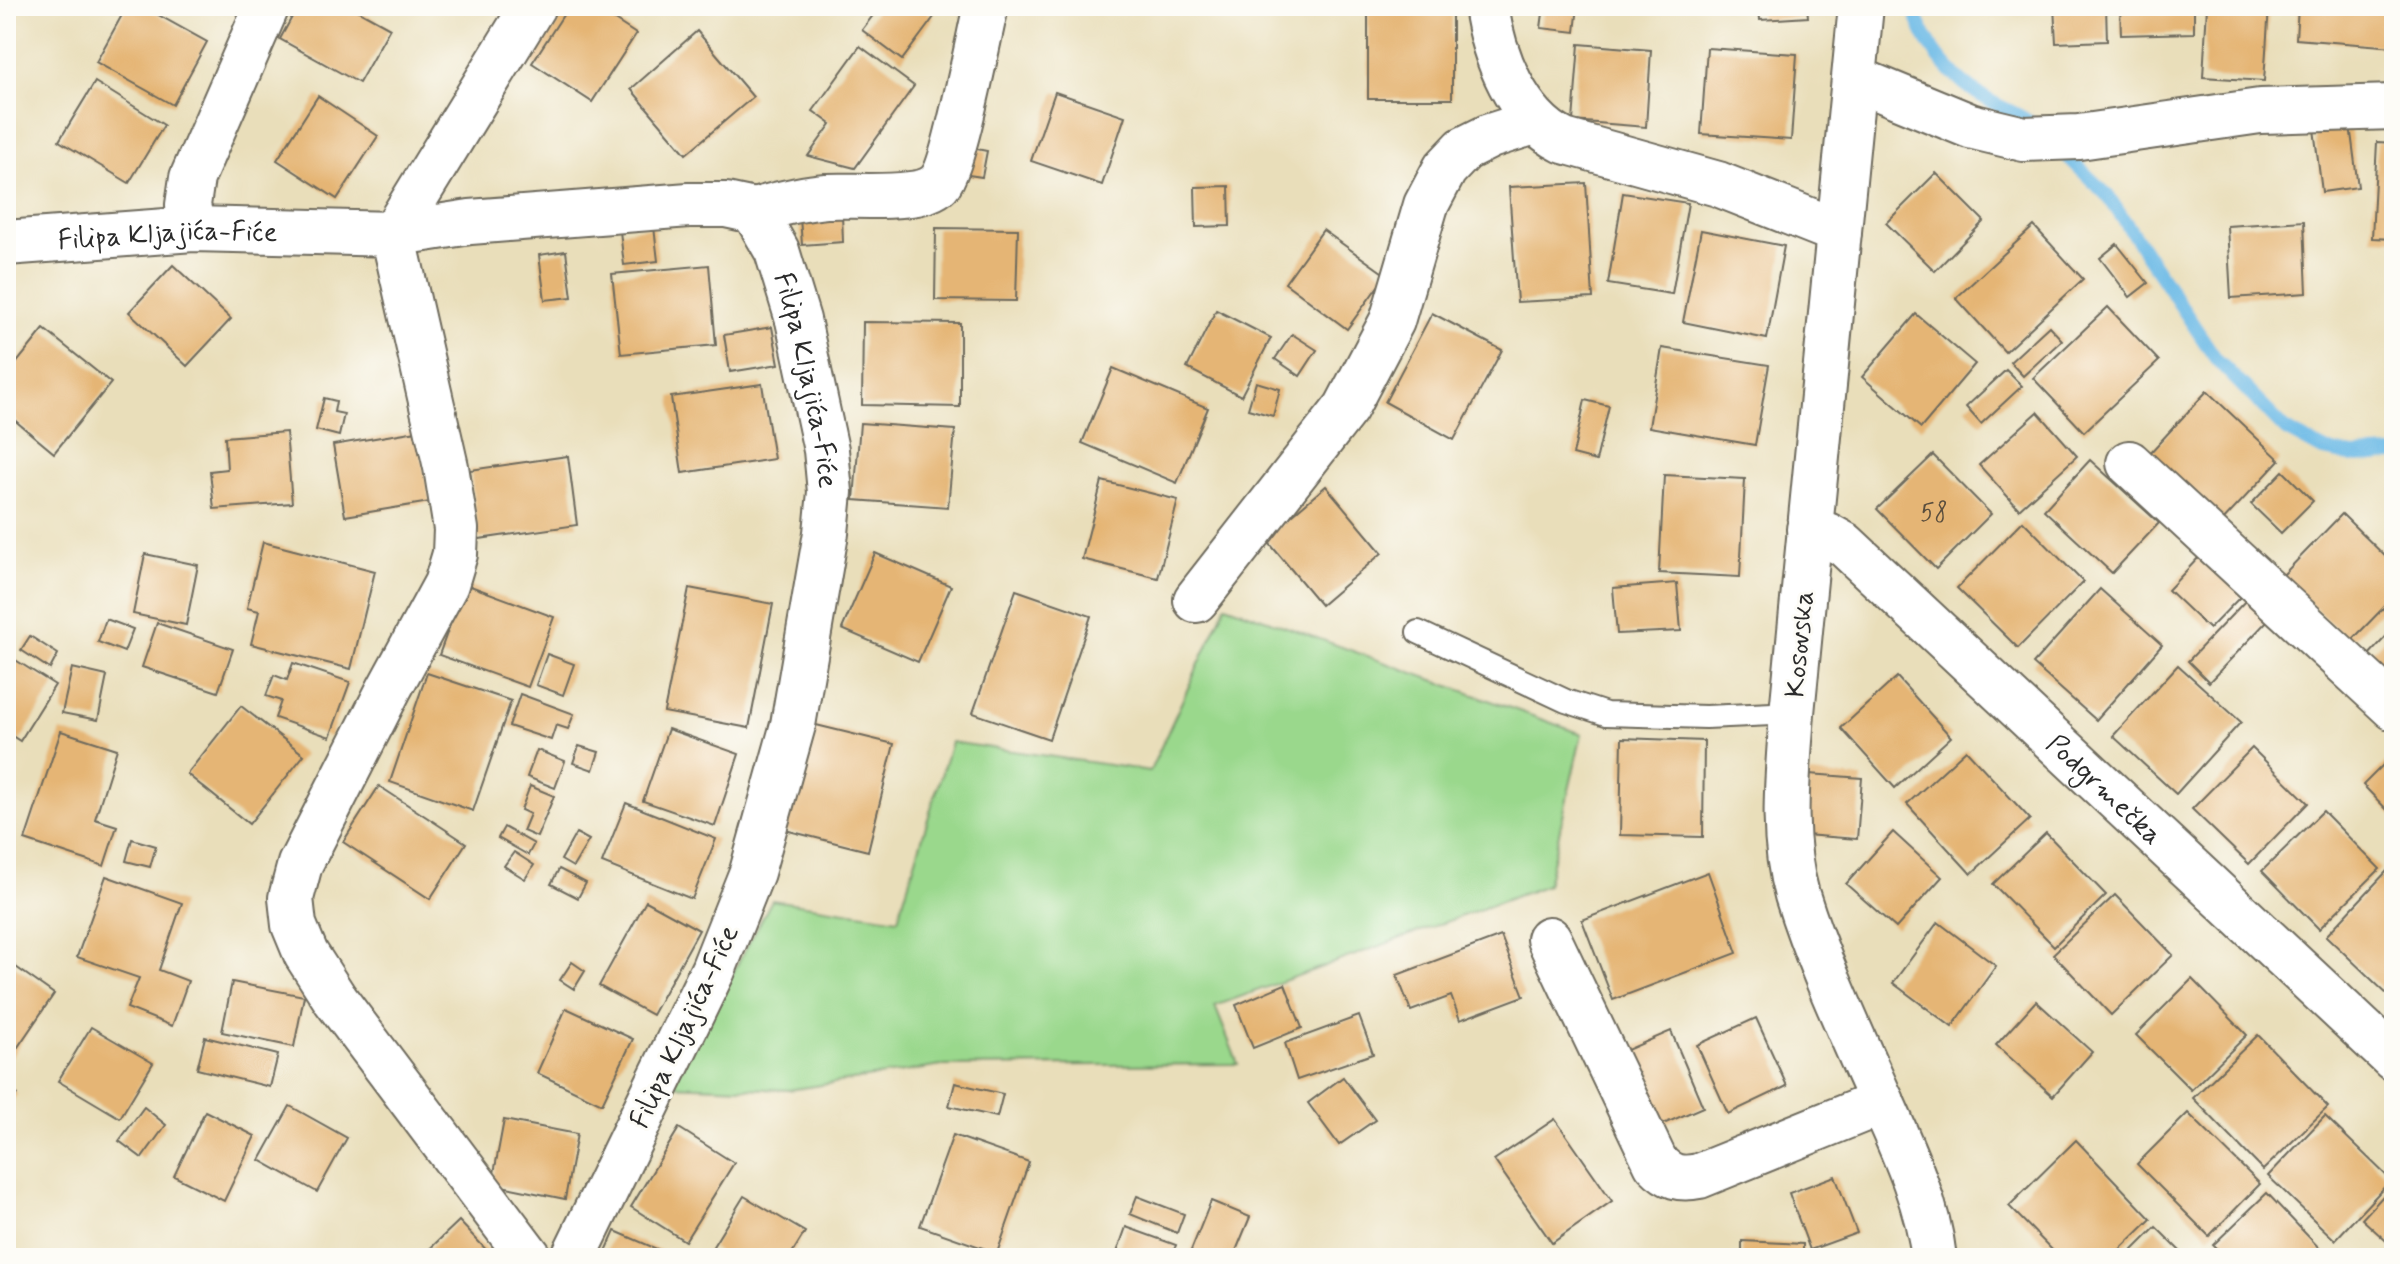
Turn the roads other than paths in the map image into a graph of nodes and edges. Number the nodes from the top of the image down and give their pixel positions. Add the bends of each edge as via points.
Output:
1 (267, 6) edge
2 (533, 6) edge
3 (986, 6) edge
4 (1486, 6) edge
5 (1861, 6) edge
6 (1856, 79) junction
7 (2394, 107) edge
8 (1534, 122) junction
9 (754, 211) junction
10 (193, 229) junction
11 (1839, 232) junction
12 (393, 234) junction
13 (6, 243) edge
14 (2129, 463) dead end
15 (1809, 529) junction
16 (1196, 600) dead end
17 (1418, 632) dead end
18 (2394, 708) edge
19 (1792, 713) junction
20 (1549, 939) dead end
21 (2394, 1059) edge
22 (1882, 1102) junction
23 (530, 1258) edge
24 (573, 1258) edge
25 (1934, 1258) edge

1 - 10 street via 192,178 188,205
2 - 12 street
3 - 9 street via 954,141 938,184 910,194 826,196
4 - 8 street via 1498,54
5 - 6 street, Kosovska
6 - 7 street via 1970,126 2024,139 2079,137 2260,111
6 - 11 street, Kosovska
8 - 11 street via 1564,141 1718,184
8 - 16 street via 1464,149 1445,169 1426,205 1392,321 1346,408
9 - 12 street, Filipa Kljajića-Fiće via 689,205 470,222
9 - 24 street, Filipa Kljajića-Fiće via 777,251 798,320 830,492 793,725 752,872 713,970
10 - 12 street, Filipa Kljajića-Fiće
10 - 13 street, Filipa Kljajića-Fiće
11 - 15 street, Kosovska
12 - 23 street via 446,467 455,554 446,584 300,864 292,911 306,954 335,999
14 - 18 street
15 - 19 street, Kosovska
15 - 21 street, Podgrmečka via 1845,545
17 - 19 lane via 1566,701 1606,714
19 - 22 street, Kosovska via 1786,795 1797,893
20 - 22 street via 1665,1173 1682,1180 1699,1176
22 - 25 street, Kosovska via 1925,1214

